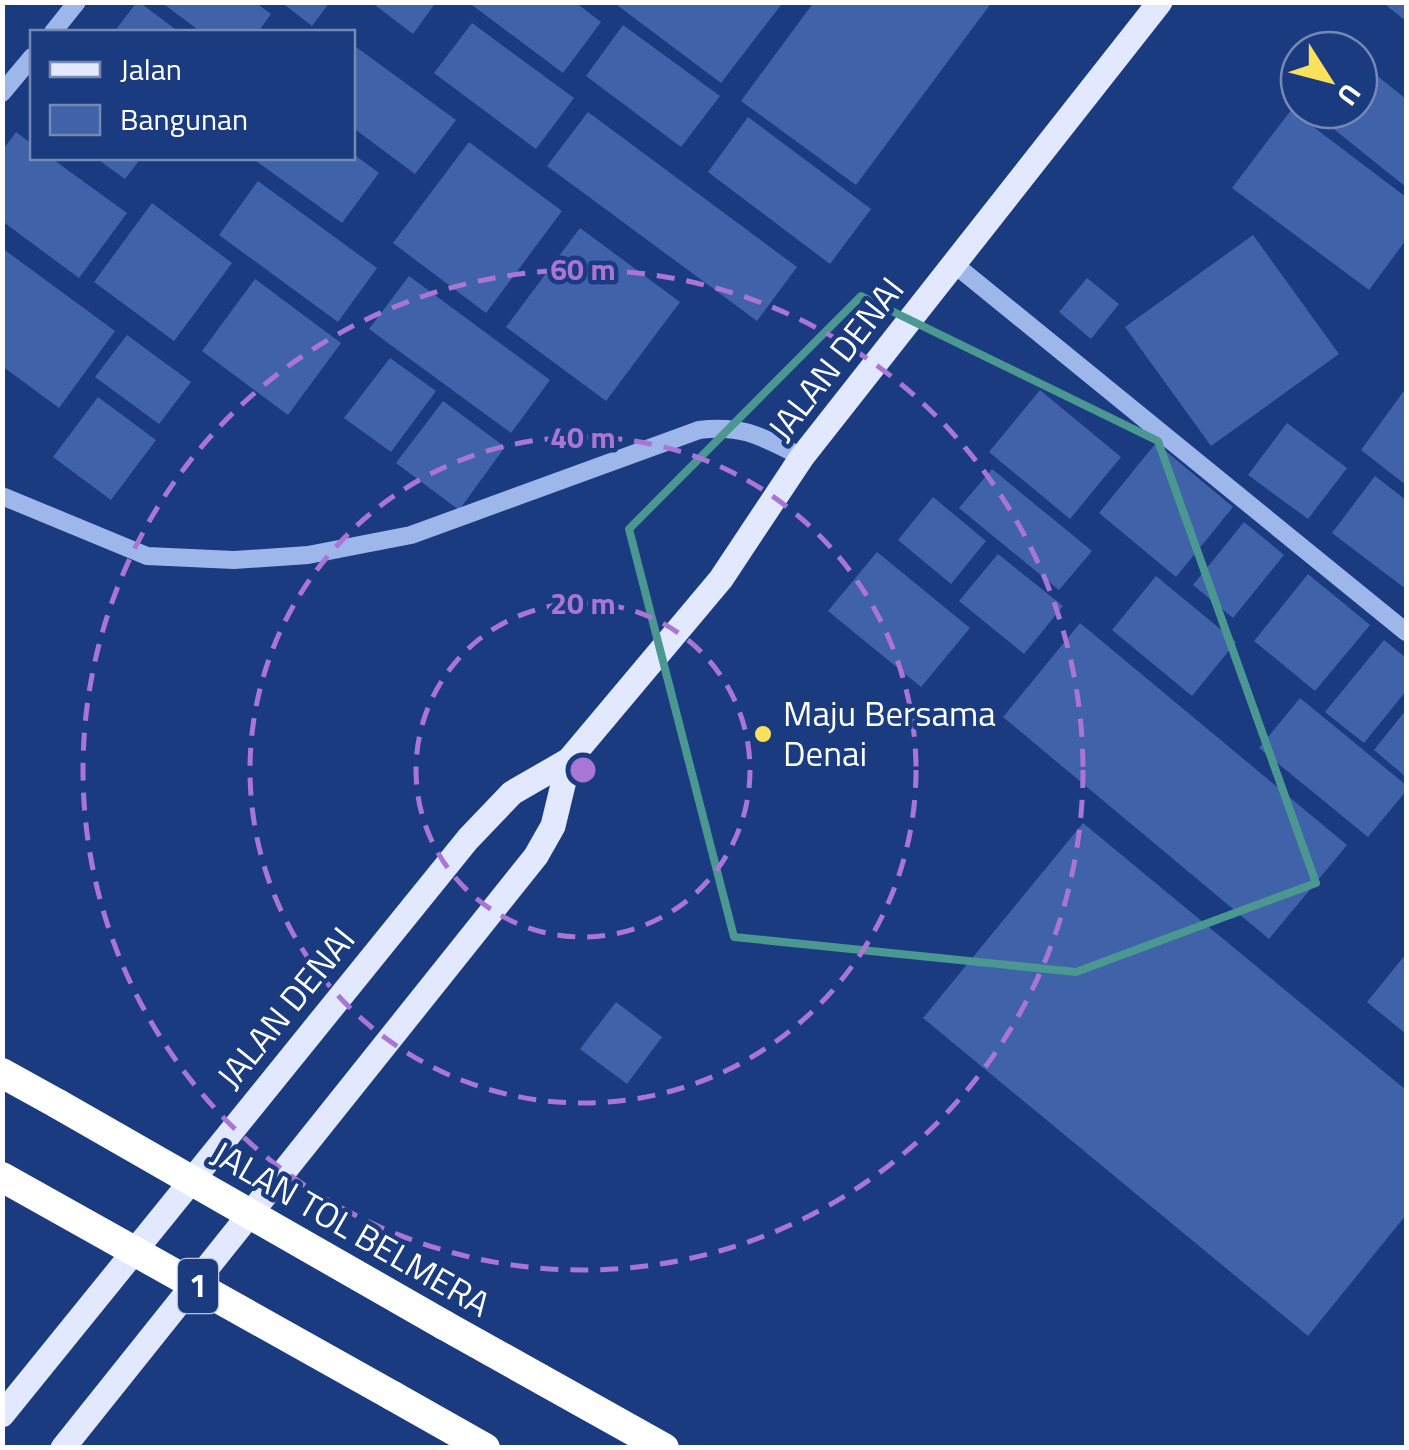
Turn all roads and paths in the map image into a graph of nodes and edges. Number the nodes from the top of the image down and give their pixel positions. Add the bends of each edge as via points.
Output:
1 (78, 2) edge
2 (1160, 2) edge
3 (54, 30) edge
4 (30, 59) edge
5 (2, 93) edge
6 (954, 264) junction
7 (802, 457) junction
8 (2, 496) edge
9 (1406, 632) edge
10 (569, 760) junction
11 (2, 1074) edge
12 (2, 1176) edge
13 (2, 1415) edge
14 (63, 1448) edge
15 (485, 1448) edge
16 (664, 1448) edge

1 - 3 street
2 - 6 main road, JALAN DENAI
4 - 5 street
6 - 7 main road, JALAN DENAI
6 - 9 street
7 - 8 street via 727,426 699,430 411,535 308,555 234,560 146,556
7 - 10 main road, JALAN DENAI via 721,579
10 - 13 main road, JALAN DENAI via 512,793 468,839
10 - 14 main road, JALAN DENAI via 552,826 536,856
11 - 16 highway, JALAN TOL BELMERA, bridge
12 - 15 highway, 1, bridge

